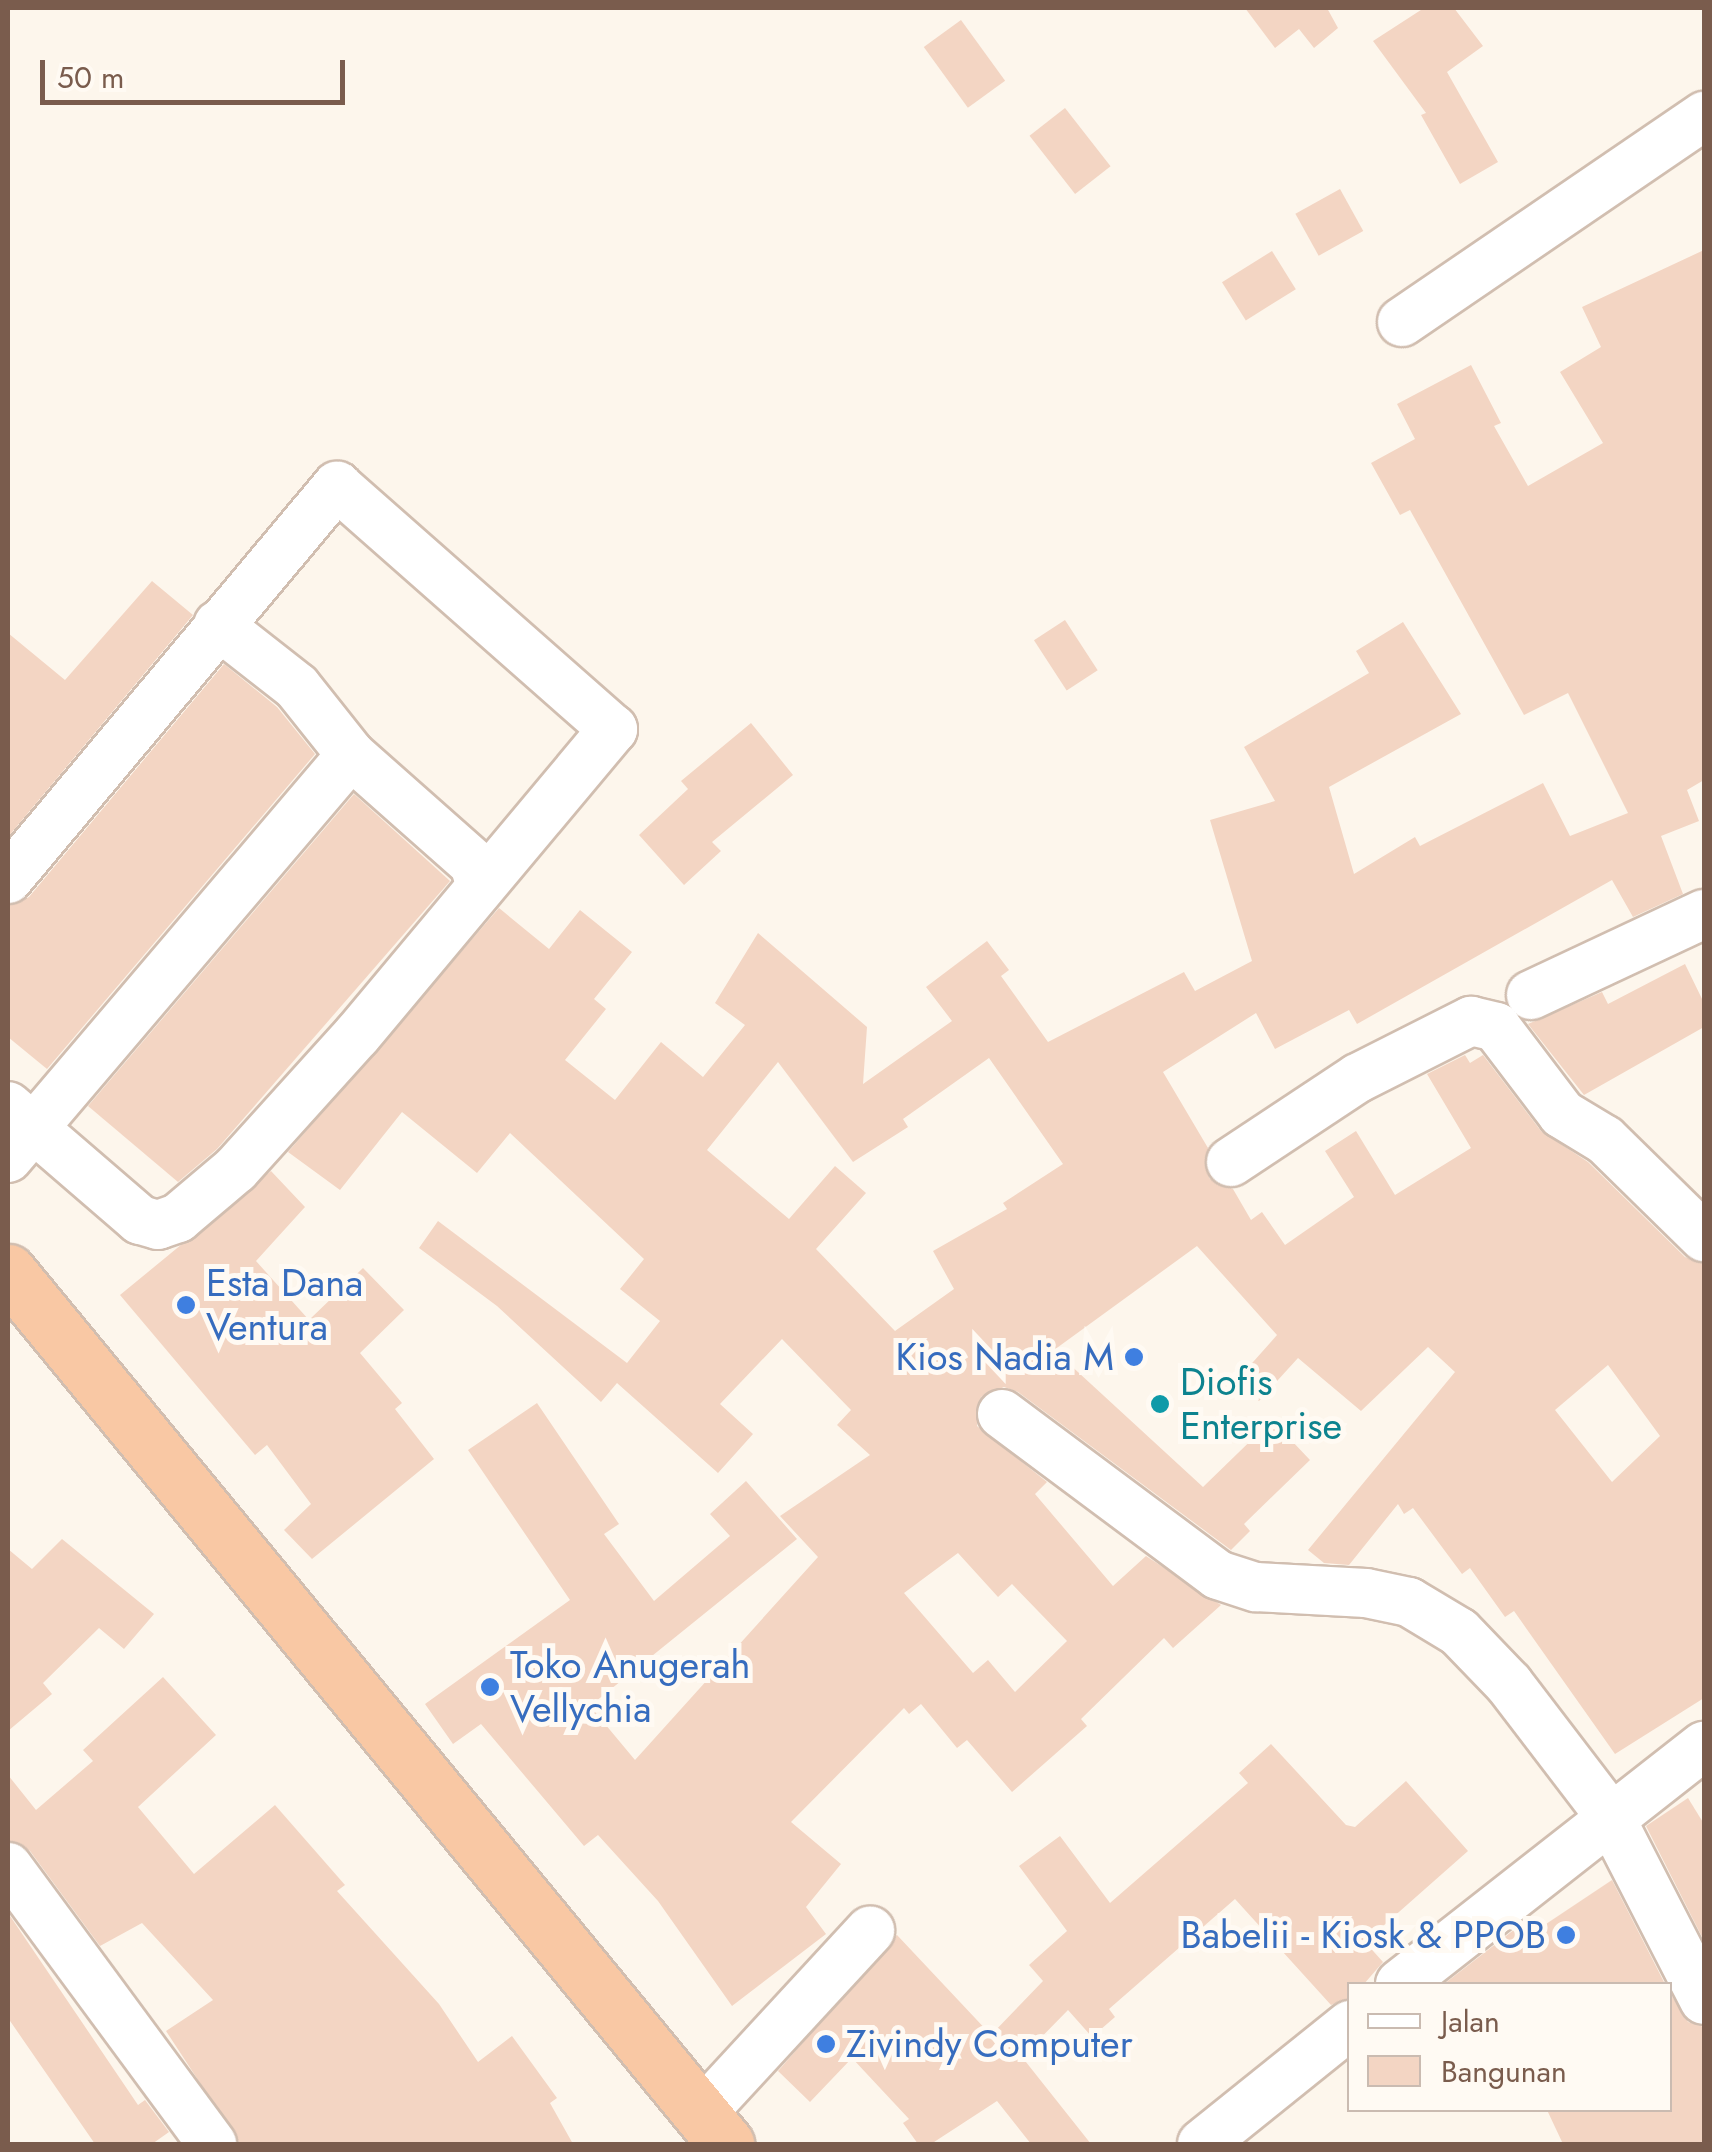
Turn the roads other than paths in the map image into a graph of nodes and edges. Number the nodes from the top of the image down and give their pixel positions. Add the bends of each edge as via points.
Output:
1 (1701, 128) edge
2 (1402, 322) dead end
3 (218, 625) junction
4 (351, 755) junction
5 (8, 880) edge
6 (480, 884) junction
7 (1704, 914) edge
8 (1531, 994) dead end
9 (17, 1131) edge
10 (1231, 1162) dead end
11 (1704, 1237) edge
12 (8, 1272) edge
13 (1002, 1414) dead end
14 (1704, 1746) edge
15 (1608, 1816) junction
16 (8, 1867) edge
17 (870, 1932) dead end
18 (1402, 1982) edge
19 (1704, 2000) edge
20 (1347, 2027) edge
21 (712, 2130) edge
22 (212, 2144) edge
23 (1202, 2144) edge

1 - 2 street
3 - 4 street via 297,687
3 - 5 street
3 - 6 street via 337,486 613,729
4 - 6 street via 474,864
4 - 9 street
6 - 9 street via 236,1170 178,1218 158,1226 140,1220
7 - 8 street
10 - 11 street via 1358,1078 1472,1021 1496,1027 1562,1114 1605,1140
12 - 21 highway
13 - 15 street via 1218,1574 1256,1587 1366,1592 1409,1602 1459,1632 1509,1684
14 - 15 street
15 - 18 street
15 - 19 street
16 - 22 street
17 - 21 street
20 - 23 street

